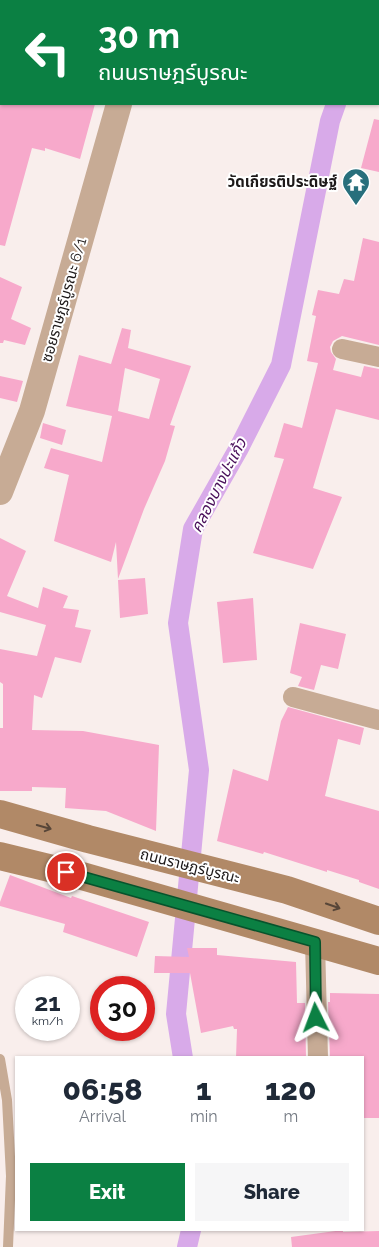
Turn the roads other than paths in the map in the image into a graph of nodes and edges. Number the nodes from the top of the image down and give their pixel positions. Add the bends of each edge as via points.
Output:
1 (119, 105) edge
2 (342, 348) dead end
3 (379, 357) edge
4 (0, 492) edge
5 (292, 697) dead end
6 (379, 720) edge
7 (0, 814) edge
8 (0, 856) edge
9 (379, 921) edge
10 (315, 942) junction
11 (379, 961) edge
12 (318, 1056) edge
13 (0, 1059) edge
14 (8, 1247) edge

1 - 4 street, ซอยราษฎร์บูรณะ 6/1 via 32,411
2 - 3 street
5 - 6 street
7 -> 9 main road, ถนนราษฎร์บูรณะ via 88,840 287,890
8 - 10 main road
10 - 11 main road
10 - 12 street
13 - 14 lane via 7,1100 10,1158

